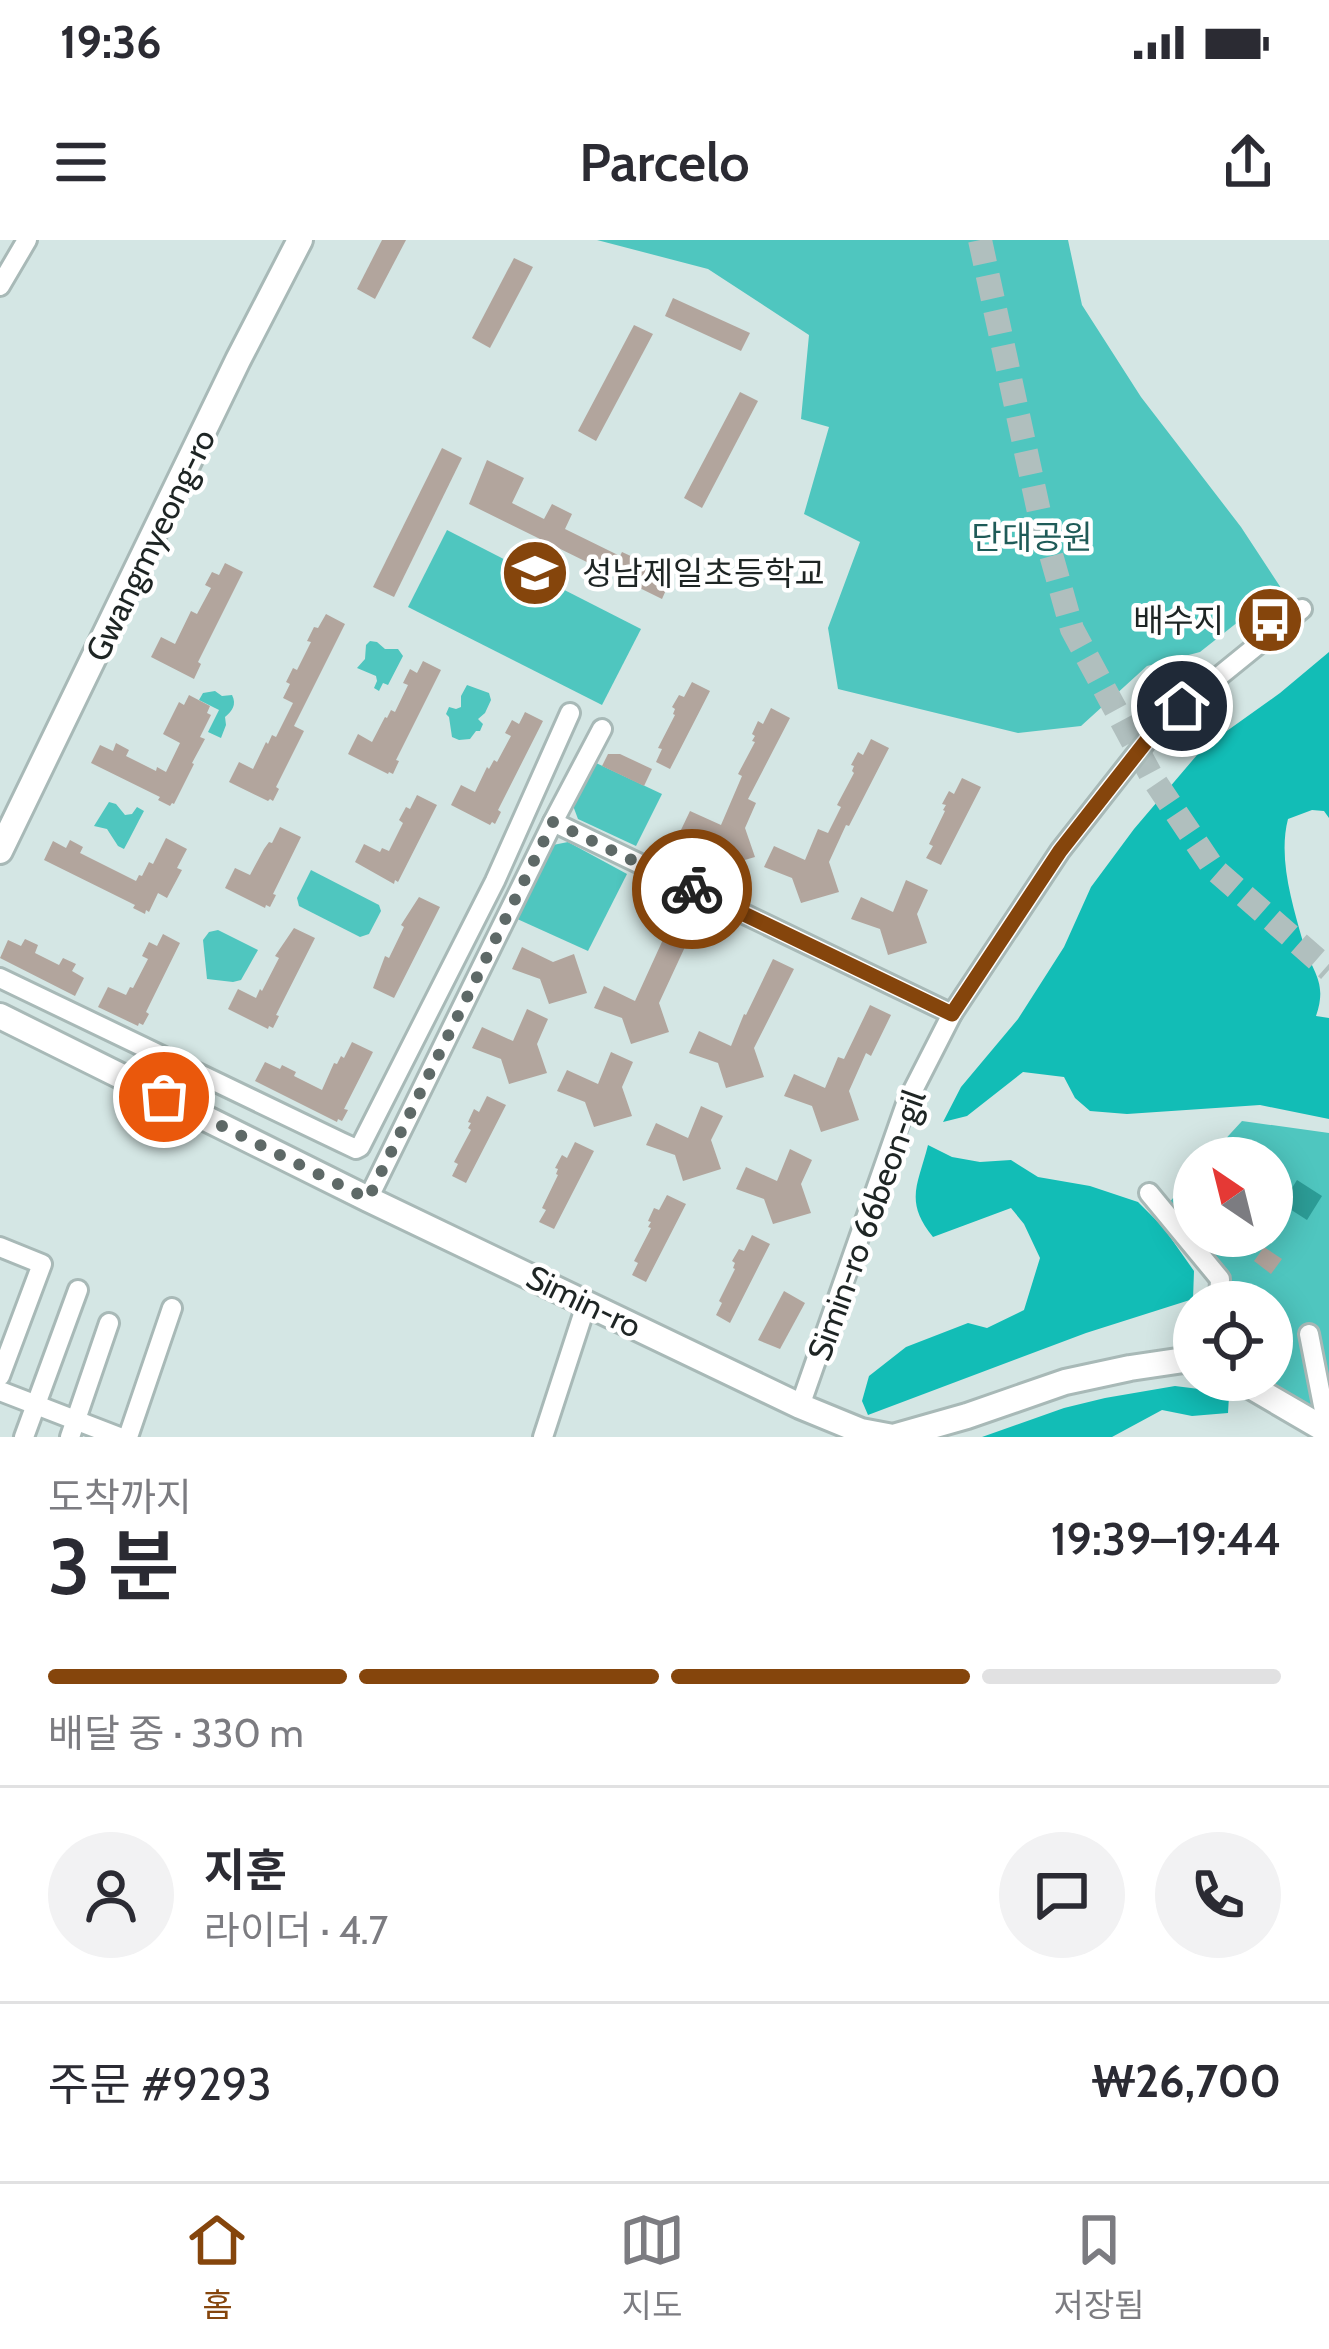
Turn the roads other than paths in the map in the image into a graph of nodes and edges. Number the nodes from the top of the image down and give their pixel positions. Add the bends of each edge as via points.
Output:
1 (27, 240) edge
2 (300, 240) edge
3 (0, 286) edge
4 (1302, 609) dead end
5 (570, 713) dead end
6 (602, 728) dead end
7 (553, 822) junction
8 (0, 851) edge
9 (0, 978) edge
10 (952, 1014) junction
11 (0, 1016) edge
12 (1149, 1192) dead end
13 (368, 1199) junction
14 (0, 1247) edge
15 (1220, 1281) edge
16 (78, 1289) dead end
17 (587, 1302) junction
18 (172, 1308) dead end
19 (109, 1323) dead end
20 (1310, 1334) dead end
21 (1173, 1362) edge
22 (0, 1376) edge
23 (0, 1391) edge
24 (1277, 1401) edge
25 (36, 1406) junction
26 (800, 1406) junction
27 (72, 1430) edge
28 (1329, 1431) edge
29 (24, 1437) edge
30 (123, 1437) edge
31 (543, 1437) edge

1 - 3 street
2 - 8 main road, Gwangmyeong-ro
4 - 10 street, Simin-ro 66beon-gil via 1159,725 1060,851
5 - 9 street via 495,881 356,1149
6 - 7 street
7 - 10 street
7 - 13 street
10 - 26 street, Simin-ro 66beon-gil via 906,1104
11 - 13 main road, Simin-ro
12 - 15 street
13 - 17 main road, Simin-ro
14 - 22 street via 42,1264
16 - 25 street
17 - 26 main road, Simin-ro
17 - 31 street
18 - 30 street
19 - 27 street
20 - 28 street
21 - 26 main road, Simin-ro via 1066,1382 893,1437
23 - 25 street
24 - 28 main road
25 - 27 street
25 - 29 street
27 - 30 street

